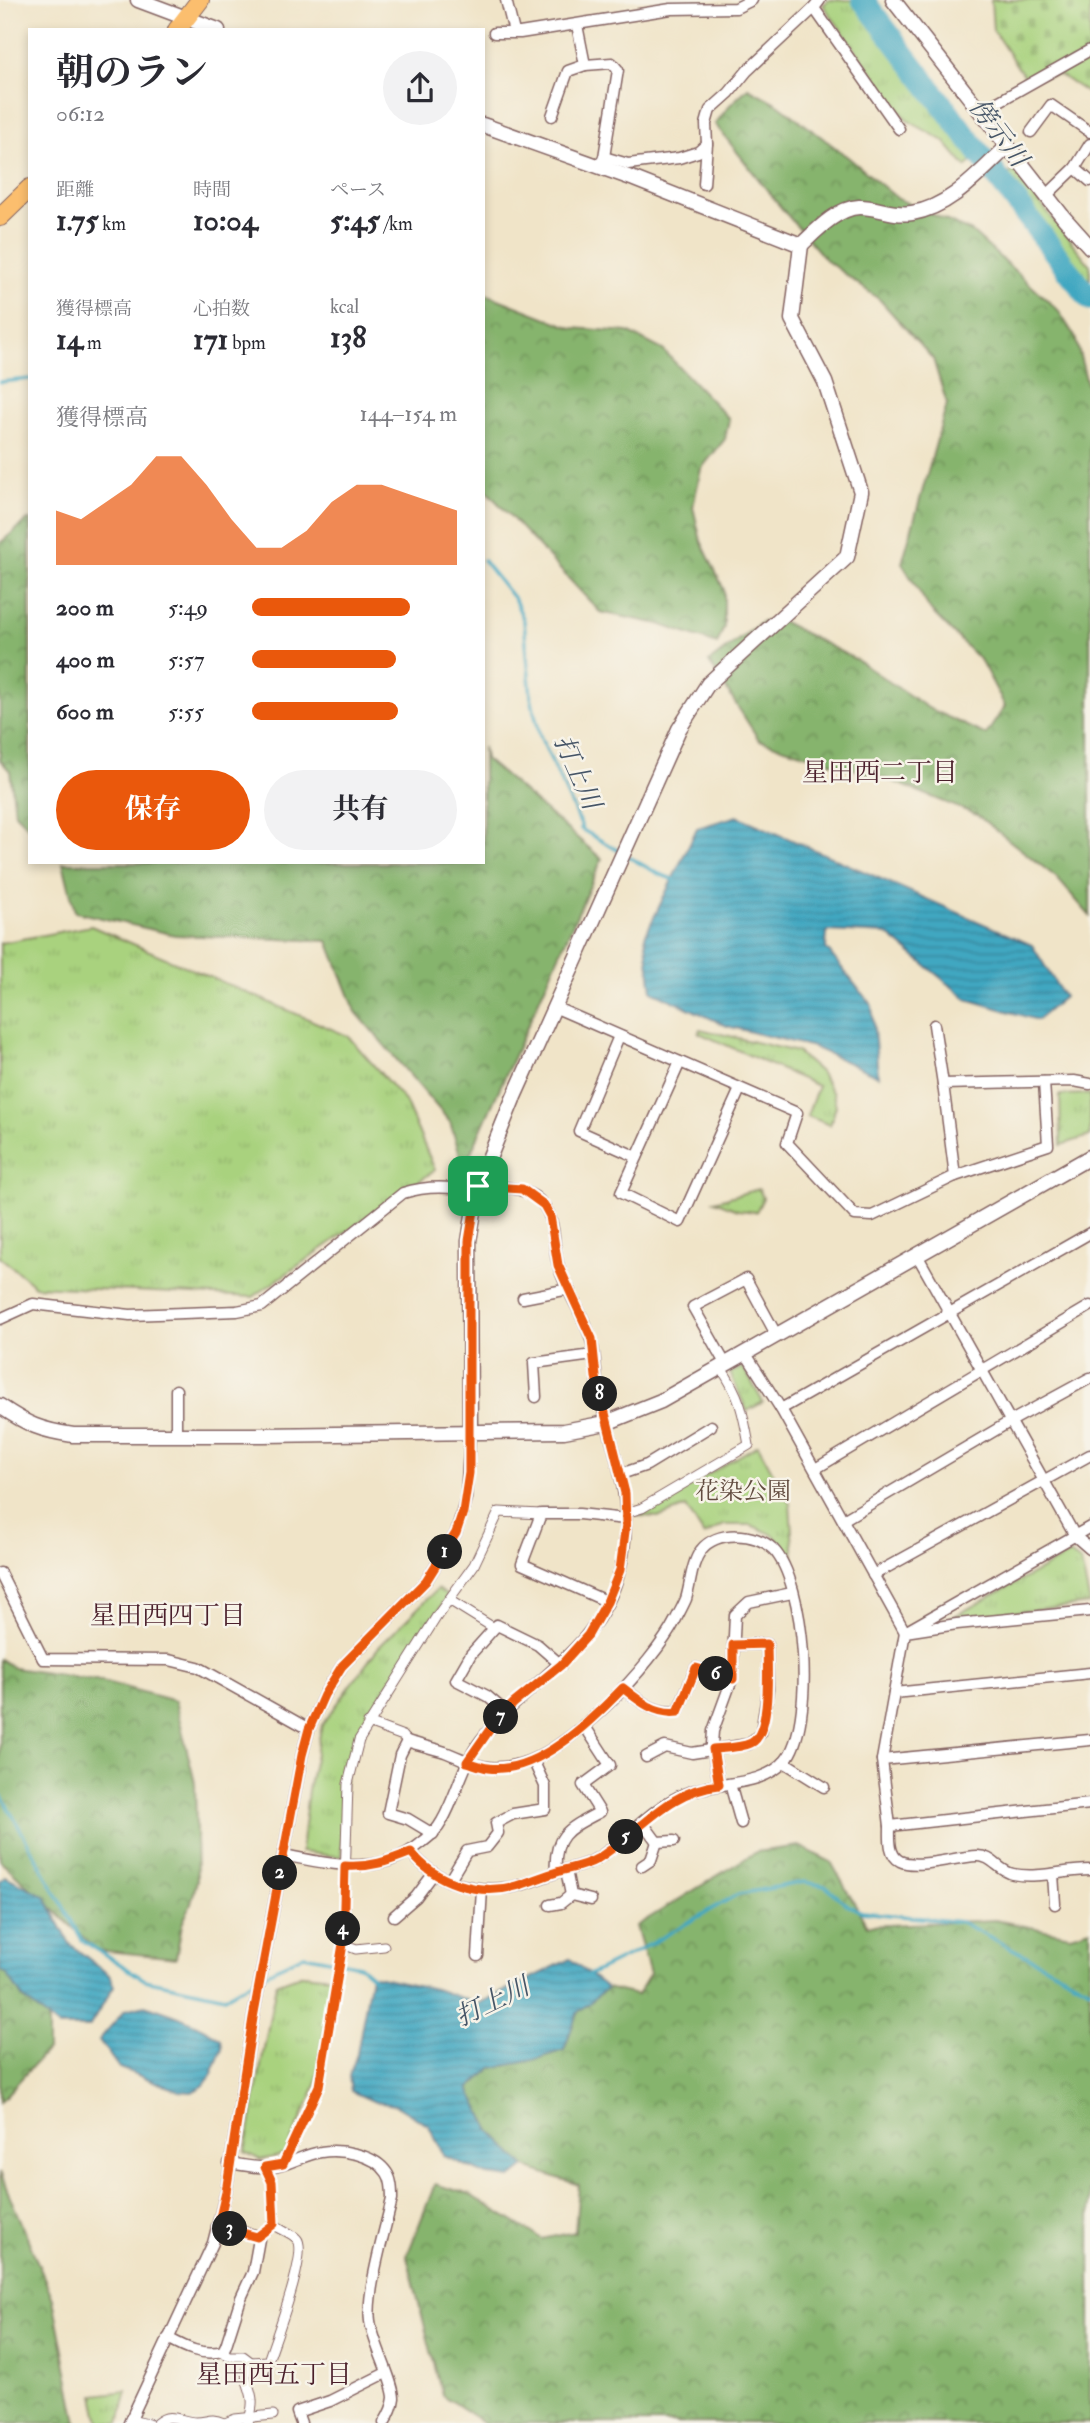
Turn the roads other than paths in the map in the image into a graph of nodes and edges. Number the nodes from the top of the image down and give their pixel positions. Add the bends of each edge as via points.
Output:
1 (138, 0) edge
2 (200, 0) edge
3 (506, 0) edge
4 (752, 0) edge
5 (892, 0) edge
6 (670, 4) edge
7 (817, 4) edge
8 (181, 24) edge
9 (577, 25) junction
10 (206, 28) edge
11 (514, 32) junction
12 (494, 33) dead end
13 (1090, 50) edge
14 (585, 65) junction
15 (980, 112) junction
16 (552, 116) dead end
17 (485, 126) edge
18 (899, 129) dead end
19 (1031, 132) dead end
20 (1090, 132) edge
21 (707, 144) junction
22 (1090, 144) edge
23 (1007, 147) junction
24 (602, 162) junction
25 (1075, 168) junction
26 (1090, 181) edge
27 (704, 184) dead end
28 (28, 190) edge
29 (1046, 196) junction
30 (0, 217) edge
31 (801, 245) junction
32 (1090, 247) edge
33 (554, 1007) junction
34 (934, 1025) dead end
35 (619, 1036) junction
36 (680, 1062) junction
37 (1044, 1082) junction
38 (943, 1084) junction
39 (1090, 1084) edge
40 (740, 1088) junction
41 (637, 1157) junction
42 (1089, 1160) edge
43 (956, 1176) junction
44 (477, 1188) junction
45 (1090, 1233) edge
46 (917, 1255) junction
47 (569, 1289) junction
48 (523, 1298) dead end
49 (1090, 1306) edge
50 (949, 1312) junction
51 (0, 1319) edge
52 (777, 1336) junction
53 (746, 1354) junction
54 (593, 1355) junction
55 (724, 1367) junction
56 (982, 1370) junction
57 (1090, 1378) edge
58 (176, 1390) dead end
59 (536, 1397) dead end
60 (0, 1406) edge
61 (781, 1409) junction
62 (1011, 1421) junction
63 (606, 1423) junction
64 (711, 1426) dead end
65 (470, 1434) junction
66 (176, 1435) junction
67 (1090, 1455) edge
68 (814, 1469) junction
69 (621, 1474) junction
70 (1044, 1480) junction
71 (541, 1514) junction
72 (626, 1516) junction
73 (843, 1520) junction
74 (1090, 1527) edge
75 (1075, 1536) junction
76 (1090, 1547) edge
77 (0, 1573) edge
78 (873, 1575) junction
79 (792, 1594) junction
80 (449, 1600) junction
81 (607, 1602) junction
82 (1090, 1611) edge
83 (494, 1628) junction
84 (905, 1632) junction
85 (733, 1645) junction
86 (561, 1665) junction
87 (1090, 1673) edge
88 (733, 1679) junction
89 (623, 1688) junction
90 (894, 1693) junction
91 (506, 1712) junction
92 (368, 1723) junction
93 (584, 1725) junction
94 (309, 1729) junction
95 (1090, 1740) edge
96 (407, 1741) junction
97 (713, 1749) junction
98 (646, 1758) dead end
99 (533, 1759) junction
100 (882, 1760) junction
101 (467, 1762) junction
102 (784, 1762) junction
103 (725, 1784) junction
104 (824, 1787) dead end
105 (1090, 1804) edge
106 (643, 1823) junction
107 (741, 1823) dead end
108 (890, 1826) junction
109 (433, 1834) junction
110 (674, 1841) dead end
111 (657, 1842) junction
112 (411, 1852) junction
113 (283, 1855) junction
114 (345, 1866) junction
115 (642, 1866) dead end
116 (1090, 1870) edge
117 (561, 1871) junction
118 (434, 1873) junction
119 (1053, 1874) junction
120 (449, 1881) junction
121 (482, 1889) junction
122 (571, 1895) junction
123 (591, 1900) dead end
124 (1055, 1904) dead end
125 (550, 1905) dead end
126 (394, 1916) dead end
127 (343, 1944) junction
128 (384, 1946) dead end
129 (478, 1956) dead end
130 (229, 2163) junction
131 (283, 2164) junction
132 (265, 2167) junction
133 (274, 2224) junction
134 (218, 2226) junction
135 (257, 2237) junction
136 (168, 2338) junction
137 (223, 2351) junction
138 (251, 2362) junction
139 (386, 2373) junction
140 (273, 2415) dead end
141 (248, 2420) edge
142 (130, 2421) edge
143 (148, 2423) edge
144 (157, 2423) edge
145 (224, 2423) edge
146 (301, 2423) edge
147 (384, 2423) edge

1 - 8 street
2 - 8 main road
3 - 11 street
4 - 6 street via 736,8
5 - 15 street
6 - 9 street
7 - 18 street
7 - 21 street via 710,110
8 - 10 street
9 - 11 street
9 - 14 street
11 - 12 street
13 - 15 street
14 - 16 street via 568,71
14 - 24 street via 612,63 618,70
15 - 23 street
17 - 24 street
19 - 20 street via 1051,105
21 - 24 street via 679,158
21 - 27 street
22 - 25 street
23 - 29 street
23 - 31 street via 944,202 912,213 858,207 837,215
24 - 31 street
25 - 26 street
25 - 29 street
28 - 30 main road
29 - 32 street
31 - 33 street via 792,319 825,382 861,492 847,556 708,684 679,729
33 - 35 street
33 - 44 street
34 - 38 street
35 - 36 street
35 - 41 street via 579,1131
36 - 40 street
36 - 41 street
37 - 38 street
37 - 39 street
37 - 43 street via 1048,1145
38 - 43 street
40 - 41 street via 680,1222 621,1193
40 - 43 street via 797,1114 787,1143 855,1215 872,1216
42 - 46 street
44 - 47 street via 522,1189 544,1205 558,1265
44 - 51 street via 418,1188 403,1193 262,1306 130,1315 33,1304
44 - 65 street via 469,1241
45 - 50 street
46 - 50 street
46 - 52 street
47 - 48 street
47 - 54 street via 592,1339
49 - 56 street
50 - 56 street
50 - 61 street
52 - 53 street
52 - 55 street via 746,1279 693,1307
53 - 55 street
53 - 61 street
54 - 59 street via 534,1363
54 - 63 street
55 - 63 street via 661,1401
55 - 72 street via 739,1398 749,1445
56 - 62 street
56 - 68 street
57 - 62 street
58 - 66 street
60 - 66 street via 45,1431
61 - 68 street
62 - 70 street
62 - 73 street
63 - 65 street via 564,1431
63 - 69 street
64 - 69 street via 647,1465
65 - 66 street
65 - 94 street via 466,1498 456,1533 426,1581 342,1666
67 - 70 street
68 - 73 street
69 - 72 street
70 - 75 street
70 - 78 street
71 - 72 street
71 - 80 street via 499,1512 474,1565
71 - 81 street via 522,1564
72 - 81 street via 620,1570
73 - 78 street
74 - 75 street
75 - 76 street
75 - 84 street
77 - 94 street via 43,1659 184,1662
78 - 84 street
79 - 85 street via 762,1598 740,1608 733,1622
79 - 89 street via 772,1549 745,1536 717,1537 701,1550 686,1599 666,1639
79 - 102 street via 805,1658 804,1693 799,1734
80 - 83 street
80 - 92 street
81 - 86 street via 588,1635
82 - 84 street
83 - 86 street via 523,1636
83 - 91 street via 456,1680
84 - 90 street
85 - 88 street
85 - 97 street via 767,1644 768,1689 761,1732 749,1744
86 - 91 street
87 - 90 street
88 - 89 street via 696,1668 678,1712 670,1713 642,1704
88 - 97 street via 716,1719
89 - 93 street
90 - 100 street
91 - 101 street
92 - 96 street
92 - 114 street via 348,1784
93 - 99 street
93 - 117 street via 610,1765 583,1785 600,1811 573,1827 559,1843 555,1855
94 - 113 street
95 - 100 street
96 - 101 street
96 - 109 street via 388,1813
97 - 98 street via 692,1753 664,1747
97 - 103 street
99 - 101 street via 489,1769
99 - 120 street via 545,1786 545,1809 513,1814 496,1823 498,1833 487,1847 467,1851
100 - 108 street
101 - 109 street
102 - 103 street via 766,1775
102 - 104 street
103 - 106 street via 674,1798
103 - 107 street
105 - 108 street
106 - 111 street
106 - 117 street via 596,1860
108 - 119 street via 891,1847 902,1862 979,1856 990,1858 1010,1874
109 - 112 street
110 - 111 street
111 - 115 street via 651,1860
112 - 114 street via 384,1863
112 - 118 street
113 - 114 street
113 - 130 street
114 - 127 street
116 - 119 street
117 - 121 street via 514,1887
117 - 122 street
118 - 120 street
118 - 126 street
119 - 124 street
120 - 121 street
121 - 129 street
122 - 123 street
122 - 125 street
127 - 128 street via 356,1949
127 - 131 street via 319,2086
130 - 132 street
130 - 134 street
131 - 132 street
131 - 139 street via 320,2152 337,2152 358,2155 387,2171 392,2199 369,2319
132 - 133 street via 272,2182
133 - 135 street
133 - 138 street via 297,2238 297,2273 268,2361
134 - 135 street
134 - 136 street
135 - 137 street via 253,2272
136 - 137 street via 188,2349
136 - 142 street
137 - 138 street
138 - 141 street via 245,2376 252,2398
139 - 146 street via 297,2412
139 - 147 street via 394,2396
140 - 141 street
141 - 145 street
142 - 143 street
144 - 145 street via 170,2416

